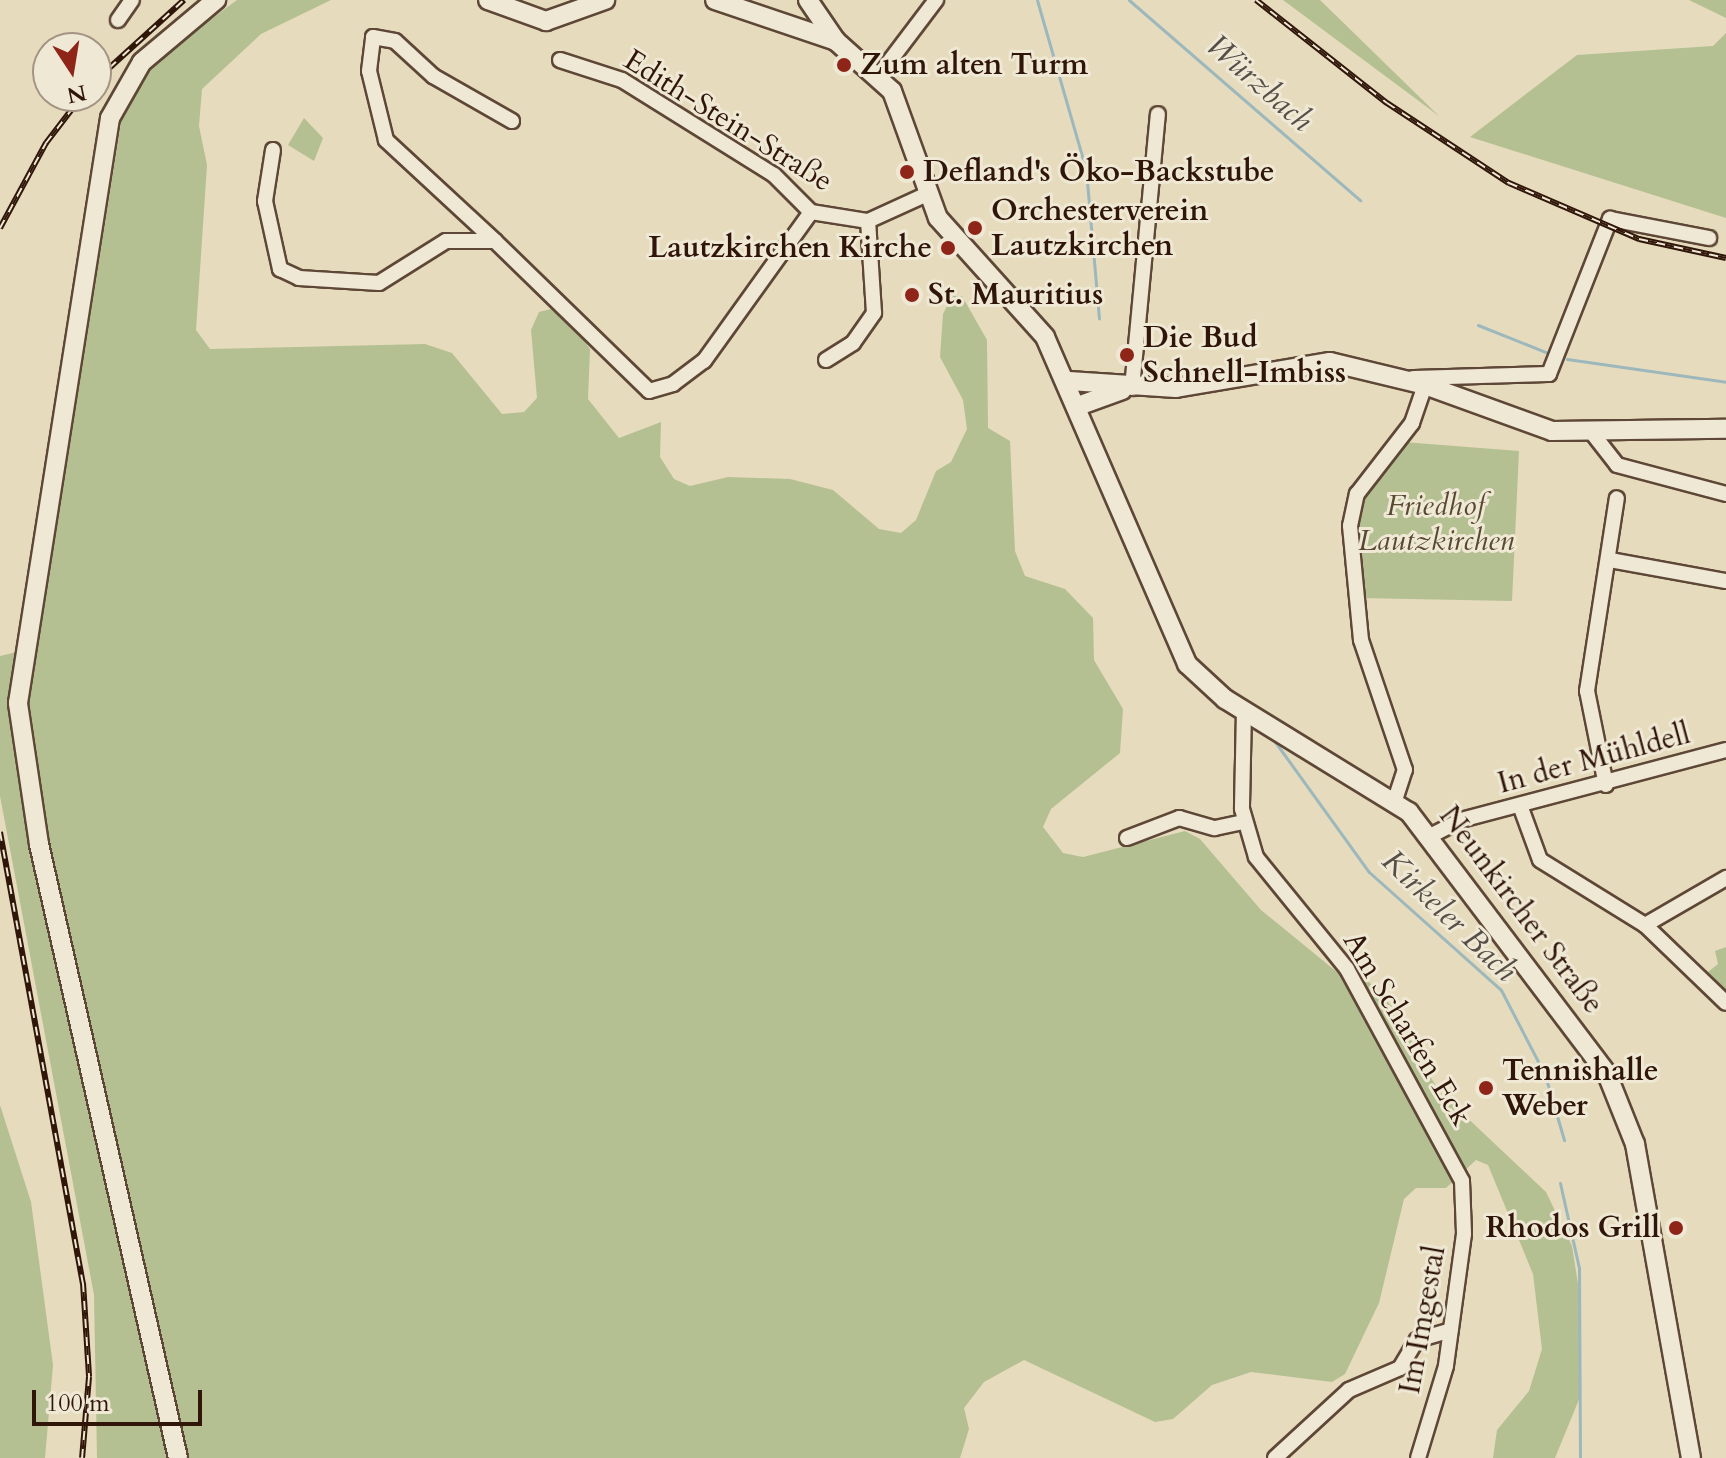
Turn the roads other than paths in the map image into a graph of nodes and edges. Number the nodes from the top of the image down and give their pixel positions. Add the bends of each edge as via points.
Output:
1 (132, 0) edge
2 (216, 0) edge
3 (488, 0) edge
4 (605, 0) edge
5 (715, 0) edge
6 (807, 0) edge
7 (936, 0) edge
8 (118, 20) dead end
9 (783, 23) junction
10 (836, 41) junction
11 (560, 60) dead end
12 (880, 74) junction
13 (1158, 114) dead end
14 (512, 121) dead end
15 (273, 150) dead end
16 (925, 195) junction
17 (811, 212) junction
18 (868, 221) junction
19 (1709, 238) dead end
20 (495, 241) junction
21 (826, 360) dead end
22 (1069, 381) junction
23 (1417, 382) junction
24 (1132, 388) junction
25 (1078, 406) junction
26 (1726, 429) edge
27 (1593, 434) junction
28 (1726, 494) edge
29 (1617, 498) dead end
30 (1610, 560) junction
31 (1726, 581) edge
32 (1244, 710) junction
33 (1726, 750) edge
34 (1606, 785) junction
35 (1395, 800) junction
36 (1521, 808) junction
37 (1244, 822) junction
38 (1432, 835) junction
39 (1127, 838) dead end
40 (1726, 878) edge
41 (1645, 925) junction
42 (1726, 1003) edge
43 (1463, 1189) joint
44 (1451, 1330) junction
45 (178, 1458) edge
46 (1275, 1458) edge
47 (1418, 1458) edge
48 (1691, 1458) edge

1 - 8 street
2 - 45 main road via 142,62 110,118 18,703 39,844
3 - 4 main road via 546,21
5 - 9 main road
6 - 9 main road
6 - 10 main road
7 - 12 street
9 - 10 main road
10 - 12 main road
11 - 17 street, Edith-Stein-Straße via 622,80 774,175
12 - 16 main road, Neunkircher Straße via 900,109
13 - 24 street
14 - 20 street via 433,76 395,41 373,37 369,71 386,140
15 - 20 street via 265,201 280,269 368,285 403,270 446,241
16 - 18 street
16 - 22 main road, Neunkircher Straße via 946,228 1036,324
17 - 18 street, Edith-Stein-Straße
17 - 20 street via 704,361 649,391
18 - 21 street via 874,313 853,343
19 - 23 street via 1610,219 1549,374
22 - 24 main road
22 - 25 main road, Neunkircher Straße
23 - 24 main road via 1330,362 1196,386
23 - 27 main road via 1552,431
23 - 35 street via 1412,423 1357,494 1350,526 1361,640 1405,770
24 - 25 main road
25 - 32 main road, Neunkircher Straße via 1187,664
26 - 27 main road
27 - 28 street via 1617,465
29 - 30 street
30 - 31 street
30 - 34 street via 1587,691
32 - 35 main road, Neunkircher Straße
32 - 37 street, Am Scharfen Eck
33 - 34 street, In der Mühldell
34 - 36 street, In der Mühldell
35 - 38 main road, Neunkircher Straße
36 - 38 street, In der Mühldell via 1461,820
36 - 41 street via 1540,860
37 - 39 street via 1215,828 1179,818
37 - 43 street, Am Scharfen Eck via 1264,871 1357,985 1450,1150
38 - 48 main road, Neunkircher Straße via 1587,1043 1627,1119
40 - 41 street
41 - 42 street
43 - 44 street, Im Imgestal
44 - 46 street via 1417,1340 1400,1368 1349,1390
44 - 47 street, Im Imgestal

